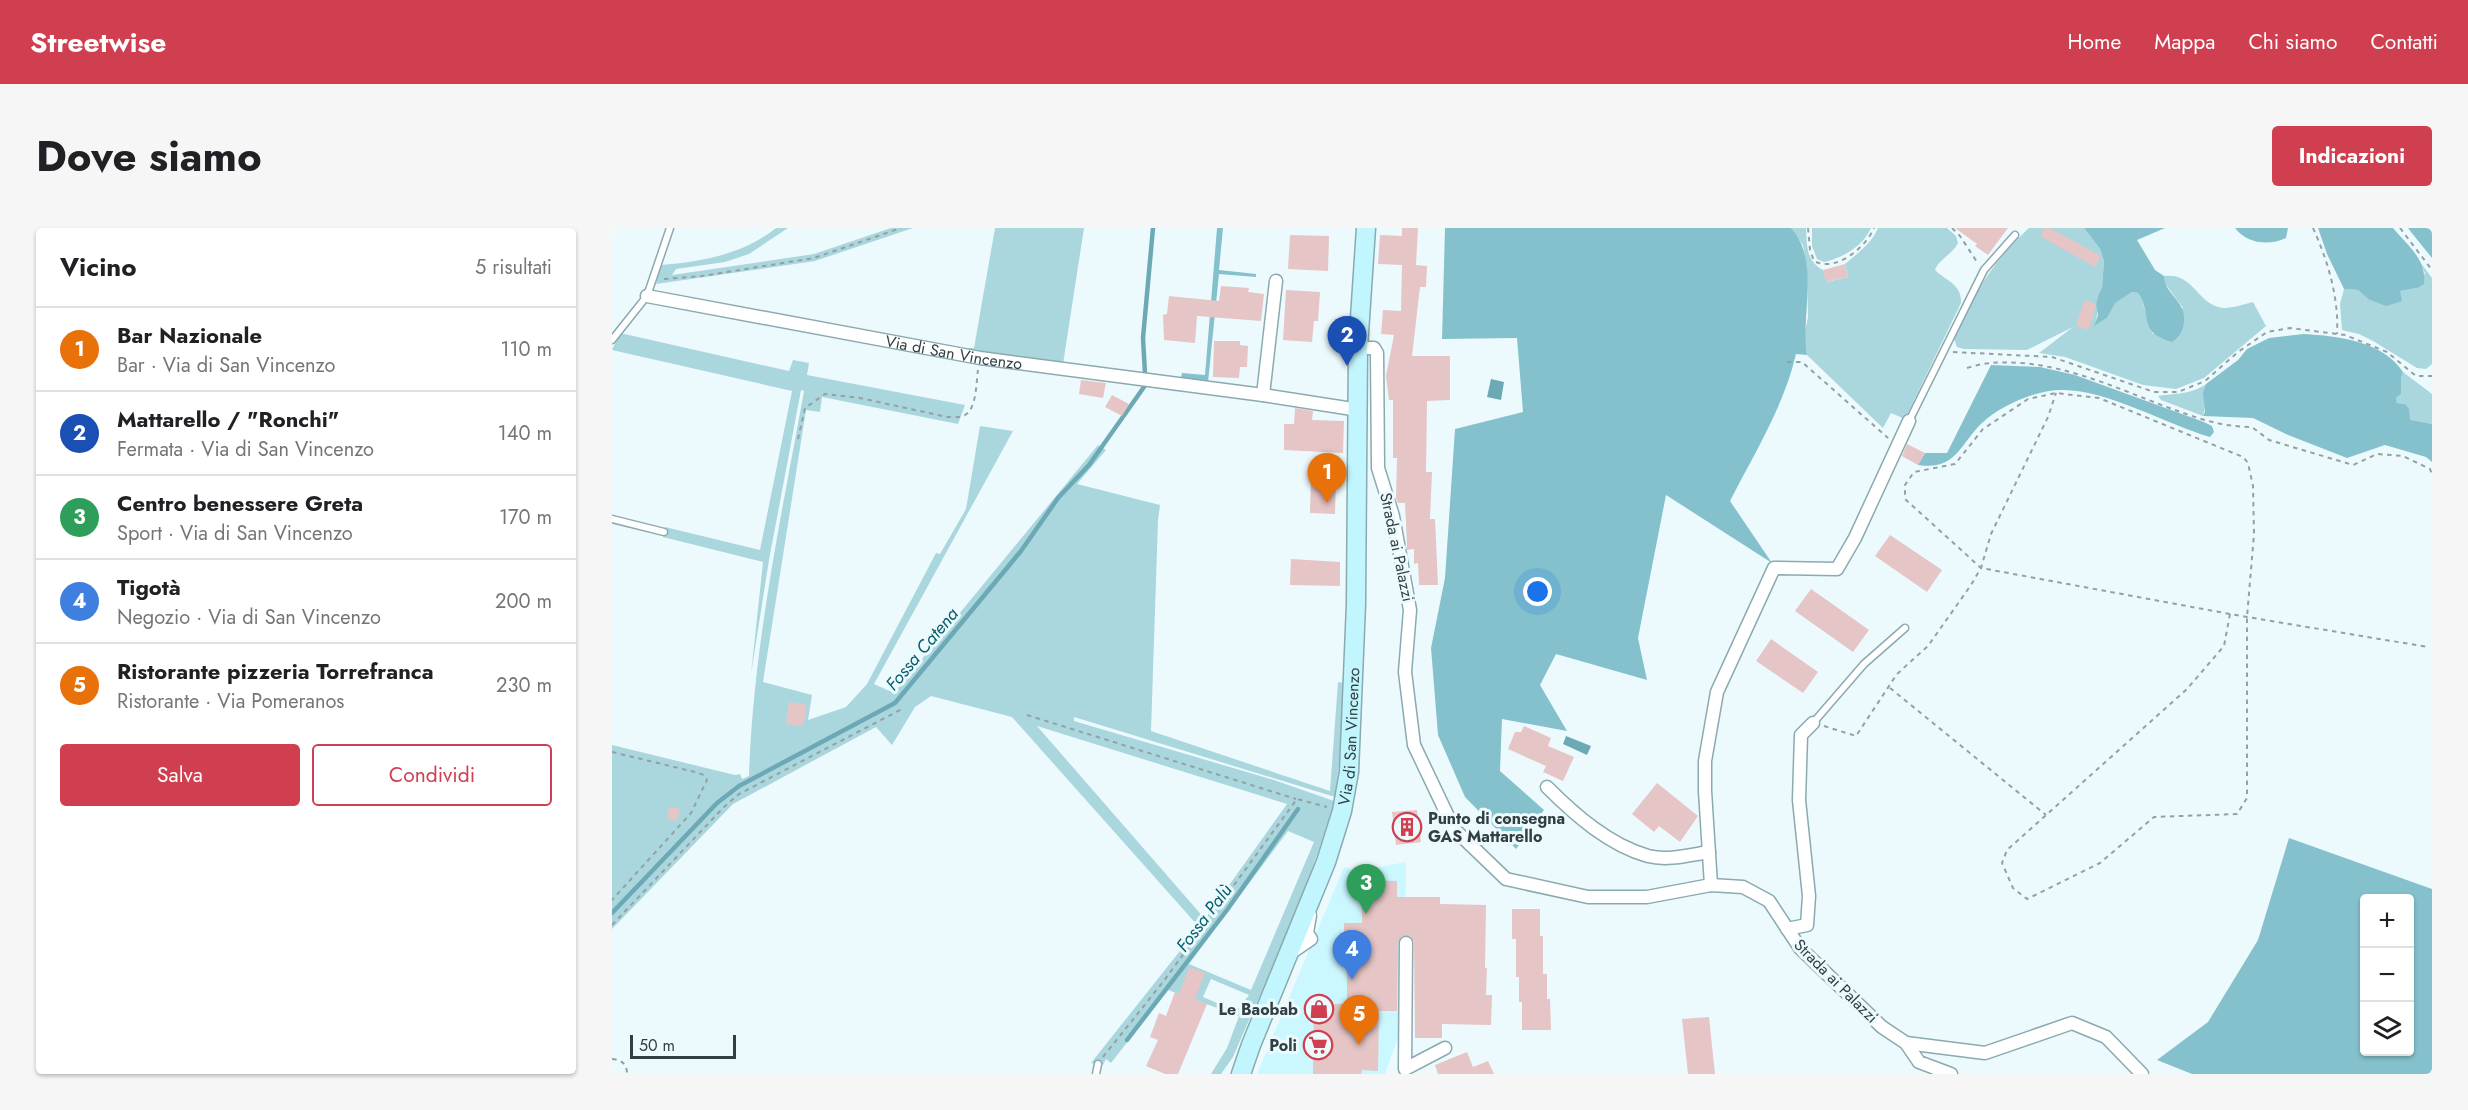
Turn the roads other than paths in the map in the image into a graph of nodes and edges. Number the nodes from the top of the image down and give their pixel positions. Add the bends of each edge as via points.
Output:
1 (670, 228) edge
2 (1366, 228) edge
3 (2015, 235) dead end
4 (1276, 281) dead end
5 (647, 296) junction
6 (612, 340) edge
7 (1358, 348) junction
8 (1358, 371) junction
9 (1377, 372) junction
10 (1263, 395) junction
11 (1359, 410) junction
12 (1909, 421) joint
13 (612, 519) edge
14 (664, 532) dead end
15 (1905, 628) dead end
16 (1813, 723) joint
17 (1547, 787) dead end
18 (1709, 852) junction
19 (1712, 885) junction
20 (1787, 929) junction
21 (1406, 943) dead end
22 (1906, 1043) junction
23 (1251, 1045) junction
24 (1445, 1048) dead end
25 (1098, 1064) road end
26 (1407, 1072) edge
27 (1096, 1074) edge
28 (1230, 1074) edge
29 (1241, 1074) edge
30 (1951, 1074) edge
31 (2142, 1074) edge

1 - 5 lane
2 - 7 main road, Via di San Vincenzo
3 - 12 lane via 1983,271
4 - 10 street
5 - 6 lane
5 - 10 street, Via di San Vincenzo via 980,358
7 - 8 main road, Via di San Vincenzo
7 - 9 street, Strada ai Palazzi via 1377,350
8 - 9 street
8 - 11 main road, Via di San Vincenzo
9 - 19 street, Strada ai Palazzi via 1378,468 1393,516 1410,610 1405,672 1414,745 1455,829 1506,879 1588,897 1647,897
10 - 11 street, Via di San Vincenzo
11 - 23 main road, Via di San Vincenzo via 1349,772 1326,862
12 - 18 street via 1837,569 1774,568 1717,692 1705,761
13 - 14 lane
15 - 16 lane via 1864,664
16 - 20 street via 1801,735 1799,800 1809,896 1807,925
17 - 18 street via 1587,823 1628,848 1649,856 1673,858
18 - 19 street
19 - 20 street, Strada ai Palazzi via 1743,887 1769,901
20 - 22 street, Strada ai Palazzi via 1800,948 1862,1009
21 - 26 street
22 - 30 street, Strada ai Palazzi via 1919,1062
22 - 31 street, Strada ai Palazzi via 1985,1053 2072,1023 2106,1037
23 - 28 main road, Via di San Vincenzo
23 - 29 main road, Via di San Vincenzo
24 - 26 street
25 - 27 lane

